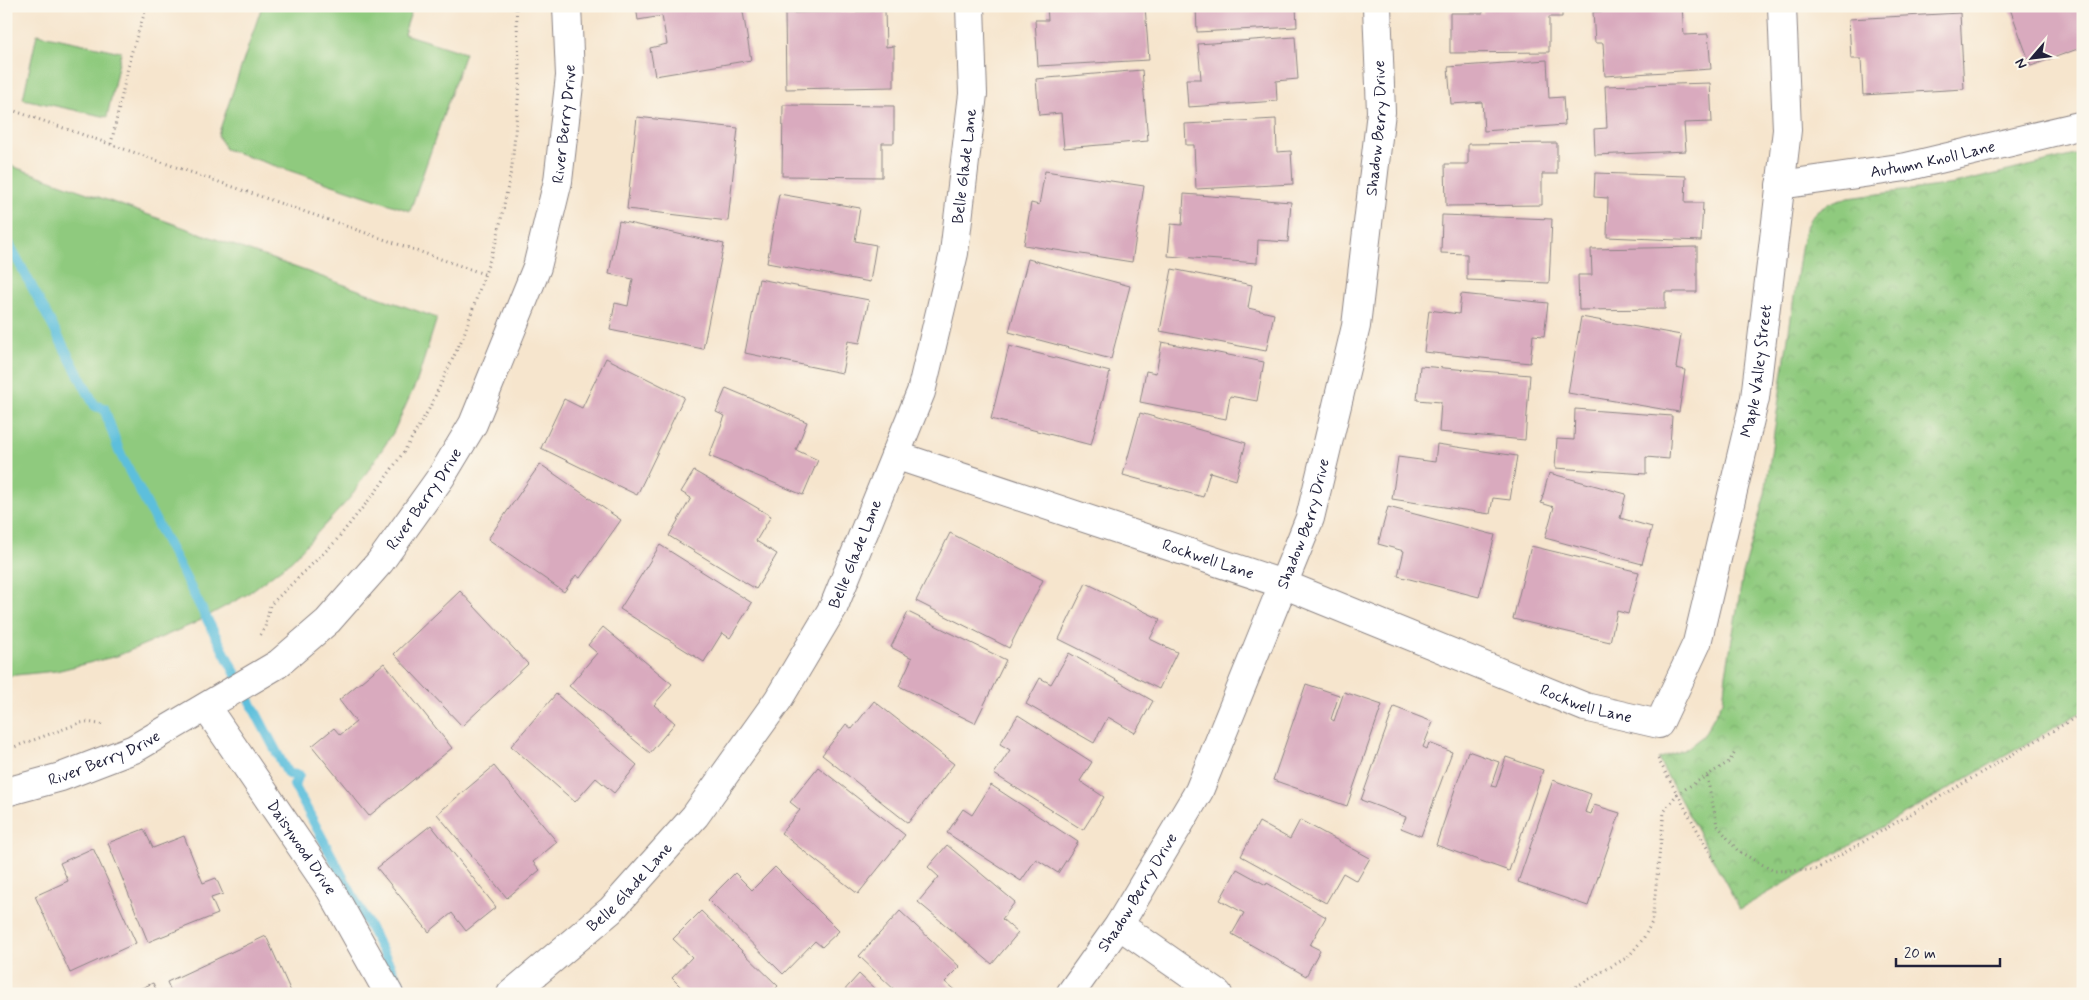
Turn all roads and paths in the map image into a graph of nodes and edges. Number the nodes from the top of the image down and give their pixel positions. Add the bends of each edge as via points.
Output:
1 (147, 6) edge
2 (516, 6) edge
3 (567, 6) edge
4 (970, 6) edge
5 (1377, 6) edge
6 (1782, 6) edge
7 (6, 108) edge
8 (2083, 126) edge
9 (111, 144) junction
10 (1780, 185) junction
11 (484, 274) junction
12 (895, 456) junction
13 (1283, 584) junction
14 (260, 635) dead end
15 (206, 707) junction
16 (2083, 713) edge
17 (1659, 724) joint
18 (107, 726) dead end
19 (6, 750) edge
20 (1736, 751) dead end
21 (1658, 760) dead end
22 (1707, 777) junction
23 (6, 792) edge
24 (1677, 794) junction
25 (1716, 864) dead end
26 (1118, 925) junction
27 (390, 994) edge
28 (511, 994) edge
29 (1070, 994) edge
30 (1218, 994) edge
31 (1563, 994) edge

1 - 9 path via 131,54
2 - 11 path via 520,79 512,166 497,238
3 - 15 street, River Berry Drive via 570,76 558,181 537,267 473,424 441,477 380,562 328,621 278,664
4 - 12 street, Belle Glade Lane via 973,94 954,253 921,392
5 - 13 street, Shadow Berry Drive via 1381,112 1356,326 1310,518
6 - 10 street, Maple Valley Street via 1786,130
7 - 9 path
8 - 10 street, Autumn Knoll Lane via 1906,167
9 - 11 path
10 - 17 street, Maple Valley Street via 1755,398 1697,643
11 - 14 path via 447,374 403,452 334,543 270,605
12 - 13 street, Rockwell Lane
12 - 28 street, Belle Glade Lane via 834,606 778,700 695,816 610,910
13 - 17 street, Rockwell Lane via 1585,707
13 - 26 street, Shadow Berry Drive via 1200,791
15 - 23 street, River Berry Drive via 134,749 61,777
15 - 27 street, Daisywood Drive via 330,889
16 - 22 path via 1815,870 1774,871 1738,851 1717,825
18 - 19 path via 87,722
20 - 22 path via 1728,762
21 - 24 path
22 - 24 path
24 - 25 path
24 - 31 path via 1664,812 1652,922 1643,939 1628,957
26 - 29 street, Shadow Berry Drive
26 - 30 street

